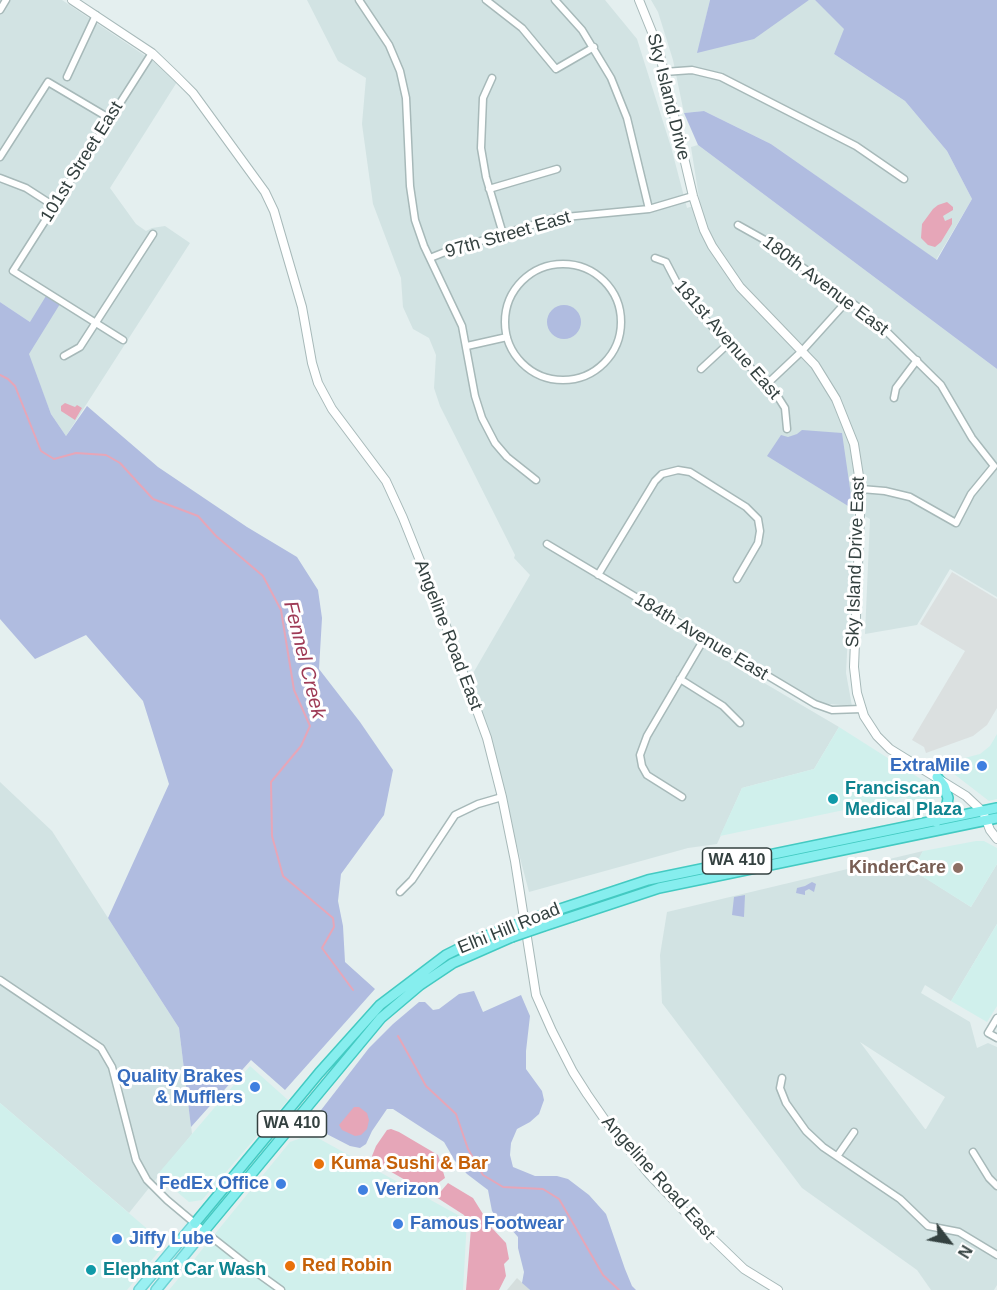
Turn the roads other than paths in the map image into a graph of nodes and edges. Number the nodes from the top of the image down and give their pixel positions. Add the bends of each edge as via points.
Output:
1 (6, 0) edge
2 (72, 0) edge
3 (359, 0) edge
4 (486, 0) edge
5 (555, 0) edge
6 (639, 0) edge
7 (0, 10) edge
8 (96, 15) junction
9 (594, 47) junction
10 (152, 53) junction
11 (664, 72) junction
12 (67, 77) dead end
13 (492, 78) dead end
14 (109, 118) junction
15 (0, 157) edge
16 (557, 169) dead end
17 (0, 178) edge
18 (904, 179) dead end
19 (489, 189) junction
20 (693, 196) junction
21 (54, 206) junction
22 (649, 209) junction
23 (738, 225) dead end
24 (153, 234) dead end
25 (503, 234) junction
26 (430, 258) junction
27 (656, 258) dead end
28 (848, 300) junction
29 (96, 323) junction
30 (507, 337) junction
31 (123, 340) dead end
32 (728, 344) junction
33 (467, 346) junction
34 (802, 351) junction
35 (64, 356) dead end
36 (917, 360) junction
37 (701, 369) dead end
38 (767, 384) junction
39 (894, 398) dead end
40 (787, 429) dead end
41 (536, 480) dead end
42 (861, 489) junction
43 (547, 544) dead end
44 (598, 575) junction
45 (737, 579) dead end
46 (704, 639) junction
47 (680, 679) junction
48 (862, 709) junction
49 (740, 723) dead end
50 (937, 777) junction
51 (502, 797) junction
52 (682, 797) dead end
53 (997, 808) edge
54 (985, 816) junction
55 (997, 818) edge
56 (936, 822) junction
57 (997, 839) edge
58 (400, 892) dead end
59 (0, 980) edge
60 (997, 1018) edge
61 (997, 1038) edge
62 (782, 1078) dead end
63 (854, 1132) dead end
64 (973, 1152) dead end
65 (838, 1155) junction
66 (997, 1186) edge
67 (195, 1223) junction
68 (204, 1231) junction
69 (997, 1255) edge
70 (139, 1290) edge
71 (156, 1290) edge
72 (281, 1290) edge
73 (778, 1290) edge

1 - 7 street
2 - 8 street, Angeline Road East
3 - 26 street via 400,71 406,98 412,202
4 - 9 street via 522,28 556,69
5 - 9 street
6 - 11 street, Sky Island Drive
8 - 10 street, Angeline Road East
8 - 12 street
9 - 22 street via 627,118
10 - 14 street, 101st Street East
10 - 51 street, Angeline Road East via 193,93 270,200 302,307 318,383 332,409 386,481 403,518 487,738
11 - 18 street via 692,70 721,77 856,146
11 - 20 street, Sky Island Drive
13 - 19 street via 483,98 481,132
14 - 15 street via 48,82
14 - 21 street, 101st Street East
16 - 19 street
17 - 21 street via 26,188
19 - 25 street
20 - 22 street, 97th Street East
20 - 34 street, Sky Island Drive East via 704,230 729,274
21 - 29 street, 101st Street East via 13,271
22 - 25 street, 97th Street East via 561,217
23 - 28 street, 180th Avenue East
24 - 29 street
25 - 26 street, 97th Street East
26 - 33 street via 462,326
27 - 32 street, 181st Avenue East via 666,262 687,297
28 - 34 street
28 - 36 street, 180th Avenue East
29 - 31 street
29 - 35 street via 80,347
30 - 30 street via 514,353 533,371 556,379 582,376 600,366 616,344 620,328 618,305 609,288 591,272 574,265 551,265 530,274 513,293 505,319
30 - 33 street
32 - 37 street
32 - 38 street, 181st Avenue East
33 - 41 street via 475,396 489,433 507,458
34 - 38 street
34 - 42 street, Sky Island Drive East via 815,365 846,422
36 - 39 street via 896,388
36 - 42 street, 180th Avenue East via 940,386 994,466 971,494 956,523 910,497
38 - 40 street, 181st Avenue East via 785,408
42 - 48 street, Sky Island Drive East via 854,653
43 - 44 street, 184th Avenue East
44 - 45 street via 654,481 678,470 690,472 746,507 758,519 758,543
44 - 46 street, 184th Avenue East
46 - 47 street
46 - 48 street, 184th Avenue East via 824,708
47 - 49 street via 723,706
47 - 52 street via 640,755 647,775
48 - 50 street, Sky Island Drive East via 877,736 890,749
50 - 54 street, Sky Island Drive East via 966,796
50 - 56 highway via 948,798 946,810
51 - 58 street via 455,815
51 - 73 street, Angeline Road East via 536,995 573,1072 605,1120 680,1207 744,1269
53 - 54 highway, WA 410
54 - 55 highway, WA 410
54 - 56 highway, Elhi Hill Road / WA 410
54 - 57 street
54 - 68 highway, Elhi Hill Road / WA 410, bridge via 659,888 512,937 453,963 381,1018
56 - 67 highway, Elhi Hill Road / WA 410, bridge via 648,880 542,915 446,955 380,1005
59 - 67 street via 101,1048 112,1067 142,1172 153,1187
60 - 61 street via 988,1033
62 - 65 street via 781,1094 800,1123 823,1147
63 - 65 street
64 - 66 street
65 - 69 street via 900,1198 928,1226 959,1232
67 - 68 street
67 - 70 main road, Elhi Hill Road / WA 410
68 - 71 main road, Elhi Hill Road / WA 410
68 - 72 street

